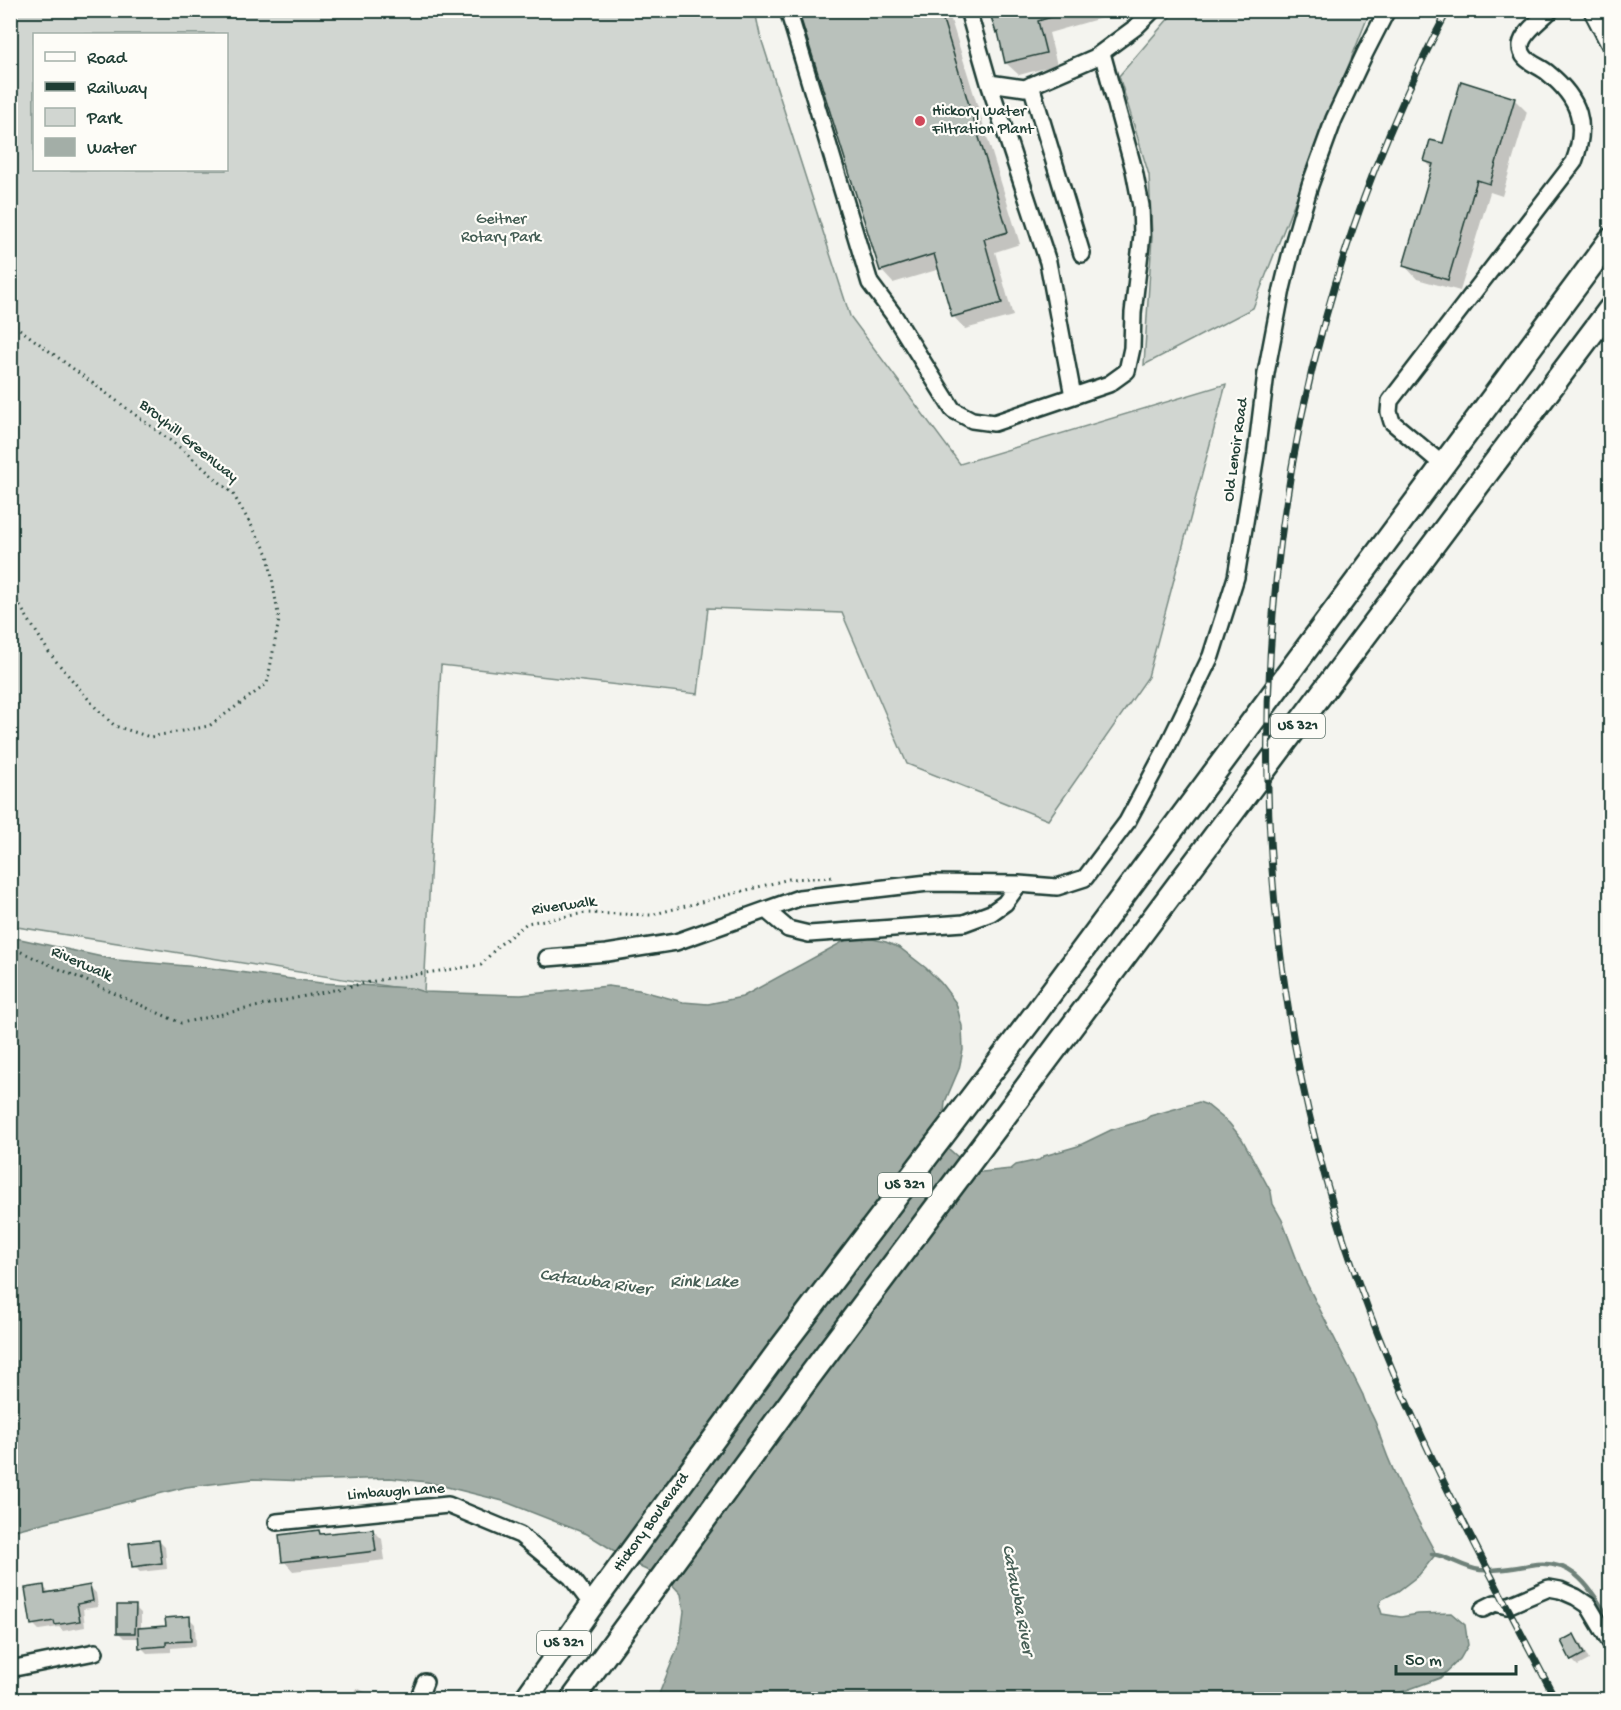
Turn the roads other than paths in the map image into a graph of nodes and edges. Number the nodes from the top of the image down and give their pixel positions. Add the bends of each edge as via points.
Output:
1 (788, 10) edge
2 (969, 10) edge
3 (1154, 10) edge
4 (1387, 10) edge
5 (1551, 10) edge
6 (1594, 10) edge
7 (1609, 32) edge
8 (1102, 53) junction
9 (989, 83) junction
10 (1031, 85) junction
11 (1611, 240) edge
12 (1082, 254) dead end
13 (1611, 309) edge
14 (1073, 396) junction
15 (1443, 465) junction
16 (1019, 884) junction
17 (766, 911) junction
18 (547, 958) dead end
19 (277, 1522) dead end
20 (598, 1596) junction
21 (1483, 1609) dead end
22 (1611, 1642) edge
23 (95, 1652) dead end
24 (10, 1669) edge
25 (425, 1683) dead end
26 (418, 1700) edge
27 (525, 1700) edge
28 (572, 1700) edge

1 - 14 street via 870,283 953,410 972,420 994,423
2 - 9 street
3 - 8 street
4 - 16 street, Old Lenoir Road via 1334,119 1293,244 1266,373 1236,577 1211,656 1127,822 1085,878 1057,887
5 - 15 street via 1527,34 1521,43 1522,53 1526,60 1548,73 1578,108 1582,137 1574,162 1390,401 1392,422
6 - 7 main road
8 - 10 street
8 - 14 street via 1134,170 1142,235 1127,371 1109,384
9 - 10 street via 1025,88
9 - 14 street via 1048,262
10 - 12 street
11 - 15 highway, US 321
13 - 28 highway, US 321 via 809,1377
15 - 20 highway, Hickory Boulevard / US 321
16 - 17 street via 917,885 799,898
16 - 17 street via 1005,903 991,913 964,923 809,934 788,929
17 - 18 street via 676,942
19 - 20 street, Limbaugh Lane via 448,1505 520,1535
20 - 27 highway, Hickory Boulevard / US 321
21 - 22 street via 1495,1603 1508,1606 1549,1588 1560,1590 1588,1605
23 - 24 street
25 - 26 street

